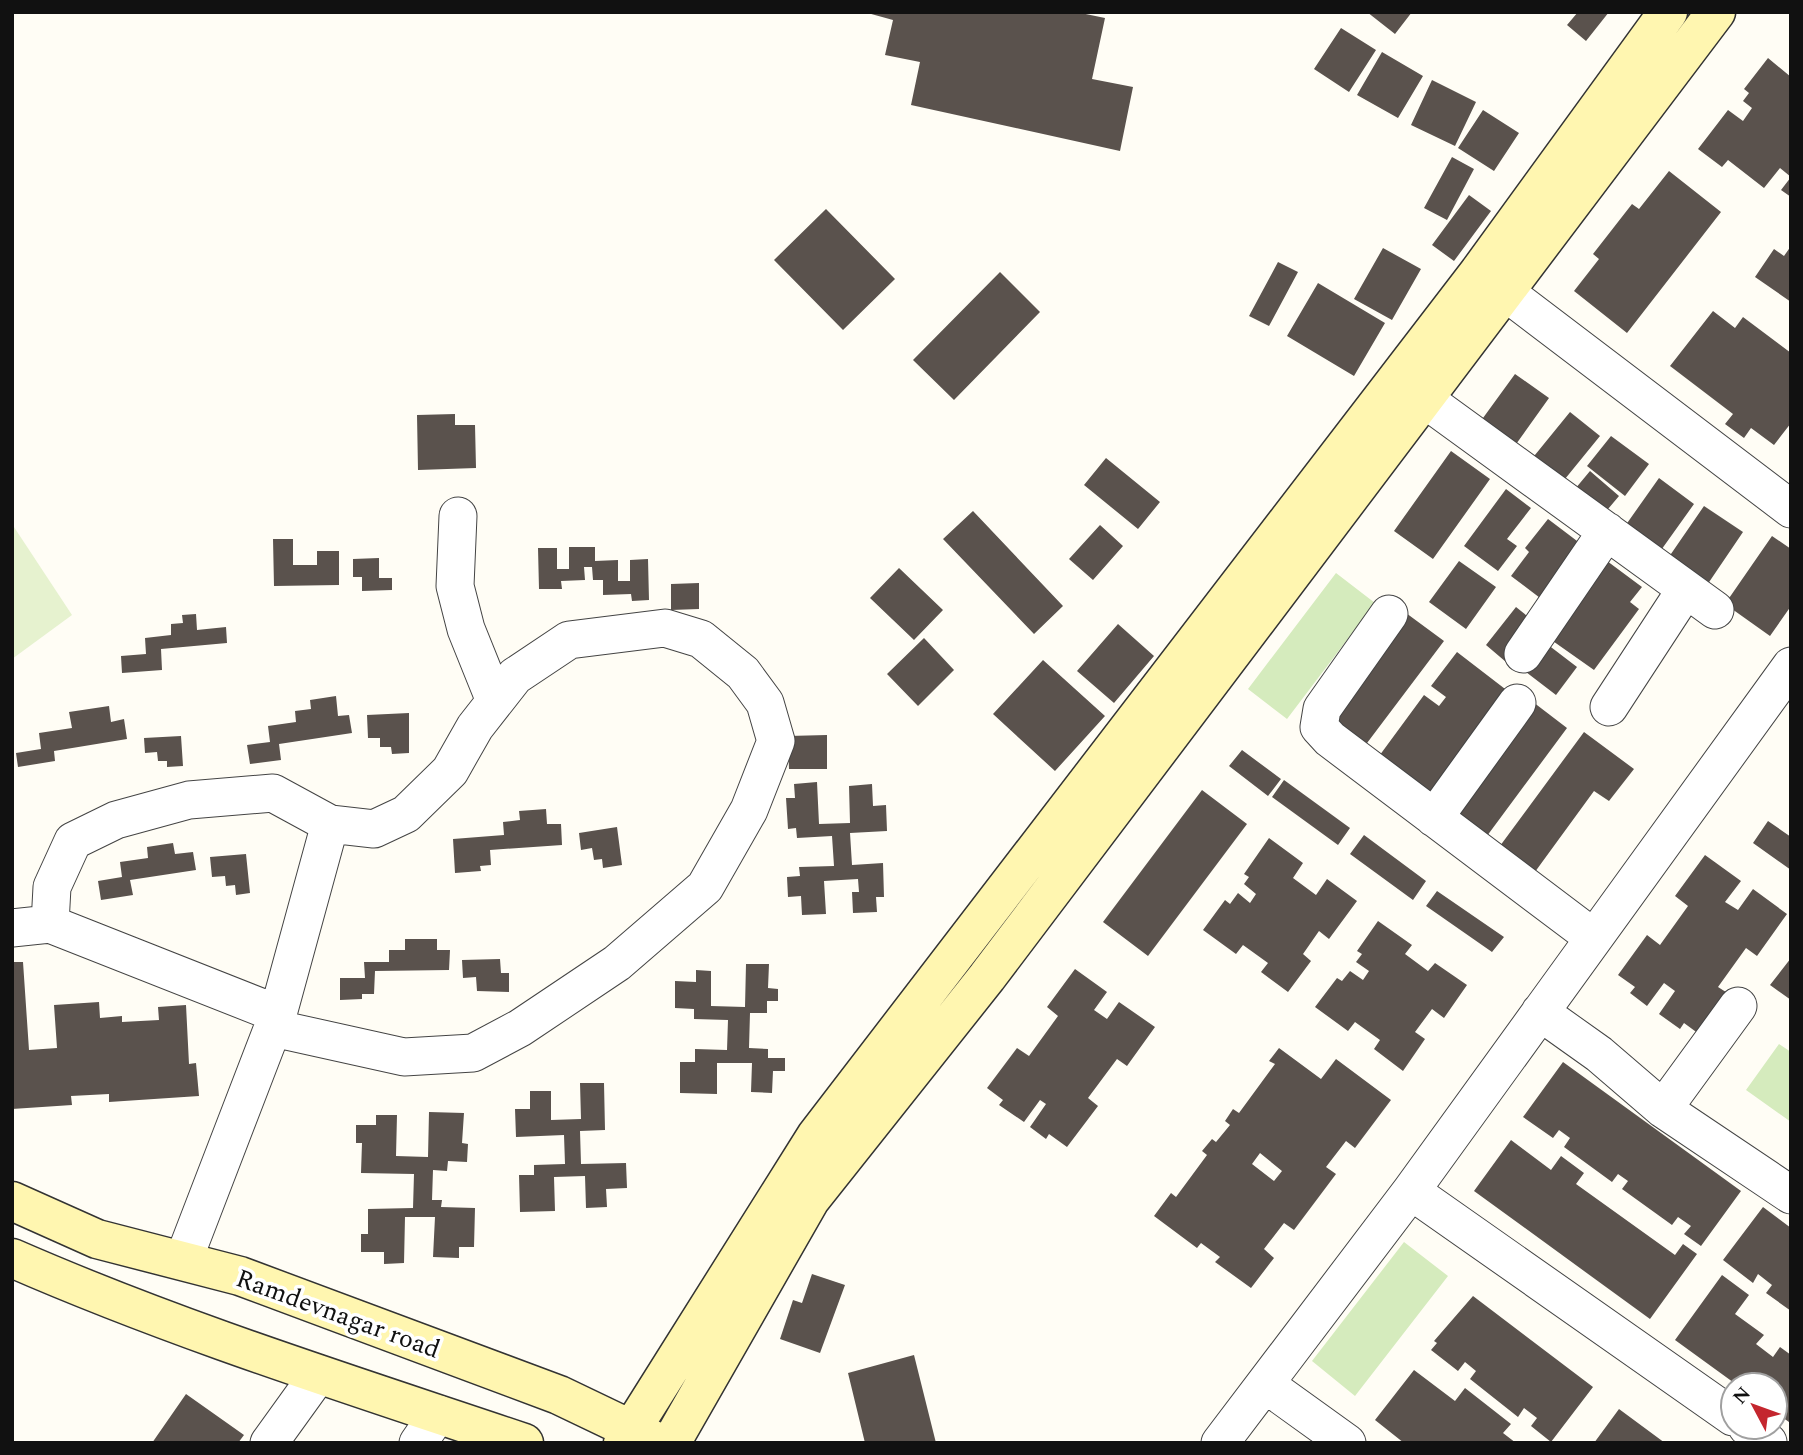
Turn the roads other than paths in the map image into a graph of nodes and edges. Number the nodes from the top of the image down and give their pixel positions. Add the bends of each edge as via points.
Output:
1 (1668, 12) edge
2 (1716, 12) edge
3 (1491, 282) junction
4 (1423, 398) junction
5 (1791, 509) edge
6 (458, 516) dead end
7 (1607, 531) junction
8 (1686, 589) junction
9 (1715, 610) dead end
10 (1389, 614) dead end
11 (1523, 654) dead end
12 (1791, 666) edge
13 (495, 701) junction
14 (1517, 703) dead end
15 (1609, 707) dead end
16 (1434, 818) junction
17 (330, 824) junction
18 (50, 924) junction
19 (12, 928) edge
20 (1594, 938) junction
21 (1738, 1006) dead end
22 (1540, 1012) junction
23 (276, 1021) junction
24 (1663, 1109) junction
25 (1411, 1191) junction
26 (1791, 1195) edge
27 (12, 1201) edge
28 (12, 1258) edge
29 (183, 1261) junction
30 (318, 1375) junction
31 (1265, 1384) junction
32 (1719, 1407) edge
33 (428, 1428) edge
34 (638, 1438) edge
35 (269, 1443) edge
36 (524, 1443) edge
37 (671, 1443) edge
38 (1220, 1443) edge
39 (1347, 1443) edge

1 - 3 street
2 - 3 street
3 - 4 street
3 - 5 street
3 - 34 street via 816,1136
4 - 7 street
4 - 37 street via 987,976 810,1200
6 - 13 street via 455,586 466,629
7 - 8 street
7 - 11 street
8 - 9 street
8 - 15 street
10 - 16 street via 1322,709 1319,727
12 - 20 street
13 - 17 street via 450,771 406,814 374,830
13 - 23 street via 514,676 569,640 665,628 701,639 743,673 765,703 776,741 748,810 705,887 617,963 520,1028 473,1053 404,1057
14 - 16 street
16 - 20 street
17 - 18 street via 273,793 189,800 116,820 73,841 52,887
17 - 23 street
18 - 19 street
18 - 23 street
20 - 22 street
21 - 24 street
22 - 24 street
22 - 25 street
23 - 29 street
24 - 26 street
25 - 31 street
25 - 32 street
27 - 29 street, Ramdevnagar road via 97,1239
28 - 30 street via 91,1292
29 - 34 street, Ramdevnagar road via 240,1276 559,1395
30 - 33 street
30 - 35 street
31 - 38 street
31 - 39 street
33 - 36 street

